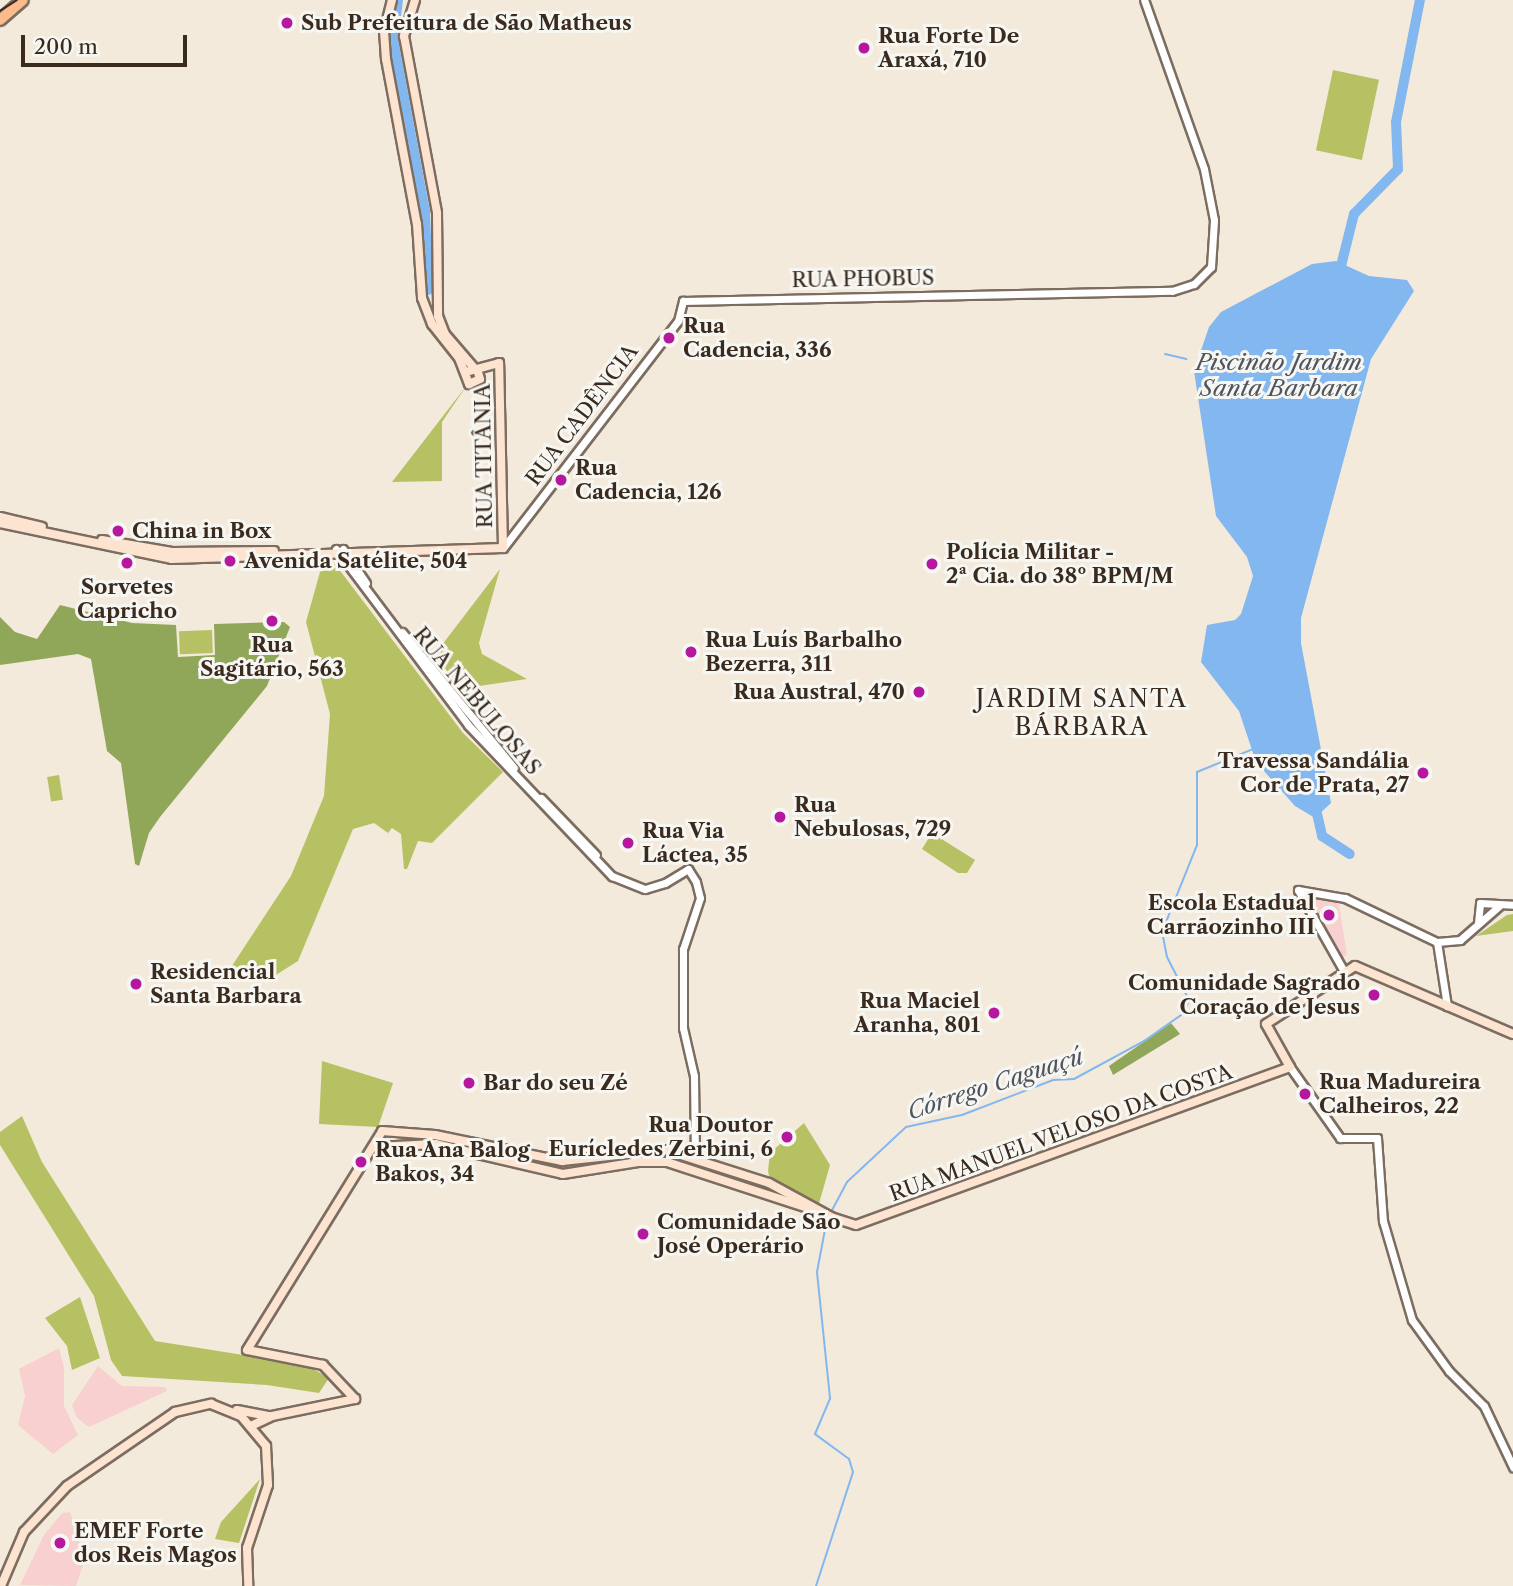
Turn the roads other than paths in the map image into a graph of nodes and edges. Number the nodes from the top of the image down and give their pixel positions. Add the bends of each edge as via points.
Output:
1 (23, 0) edge
2 (392, 0) edge
3 (415, 0) edge
4 (1144, 0) edge
5 (0, 20) edge
6 (683, 301) joint
7 (474, 371) junction
8 (499, 375) junction
9 (0, 517) edge
10 (0, 523) edge
11 (503, 548) junction
12 (340, 551) junction
13 (1513, 905) edge
14 (1499, 906) junction
15 (1478, 923) junction
16 (1437, 942) junction
17 (1345, 973) junction
18 (1447, 1006) junction
19 (1513, 1034) edge
20 (1290, 1067) junction
21 (375, 1147) junction
22 (695, 1158) junction
23 (763, 1187) junction
24 (230, 1408) junction
25 (272, 1416) junction
26 (253, 1425) junction
27 (1513, 1467) edge
28 (1, 1586) edge
29 (248, 1586) edge

1 - 5 highway
2 - 7 main road via 384,31 386,59 417,224 422,298 432,324
3 - 7 main road via 404,36 438,225 438,316 442,329
4 - 6 street, RUA PHOBUS via 1204,169 1214,220 1211,267 1194,284 1172,291
6 - 11 street, RUA CADÊNCIA via 678,321
7 - 8 main road
7 - 8 main road, RUA TITÂNIA via 499,363
8 - 11 main road, RUA TITÂNIA
9 - 12 main road via 157,551
10 - 12 main road via 188,560
11 - 12 main road
12 - 22 street, RUA NEBULOSAS via 468,726 603,866 626,885 645,889 688,869 700,898 683,949 683,1042 692,1073
13 - 14 street
14 - 15 street
14 - 15 street via 1480,903
15 - 16 street via 1460,940
16 - 17 street via 1345,898 1298,890
16 - 18 street
17 - 18 main road via 1356,967
17 - 20 main road via 1266,1024
18 - 19 main road
20 - 23 main road, RUA MANUEL VELOSO DA COSTA via 858,1224 841,1222
20 - 27 street via 1340,1138 1377,1138 1383,1221 1412,1321 1449,1371 1484,1406
21 - 22 main road via 382,1131 435,1135 562,1161 654,1149
21 - 23 main road via 435,1144 562,1174 652,1160
21 - 25 main road via 247,1350 323,1364 355,1399
22 - 23 main road
24 - 25 main road
24 - 26 main road
24 - 28 main road via 200,1405 175,1412 67,1486 24,1532
25 - 26 main road
26 - 29 main road via 266,1446 270,1475 247,1548

